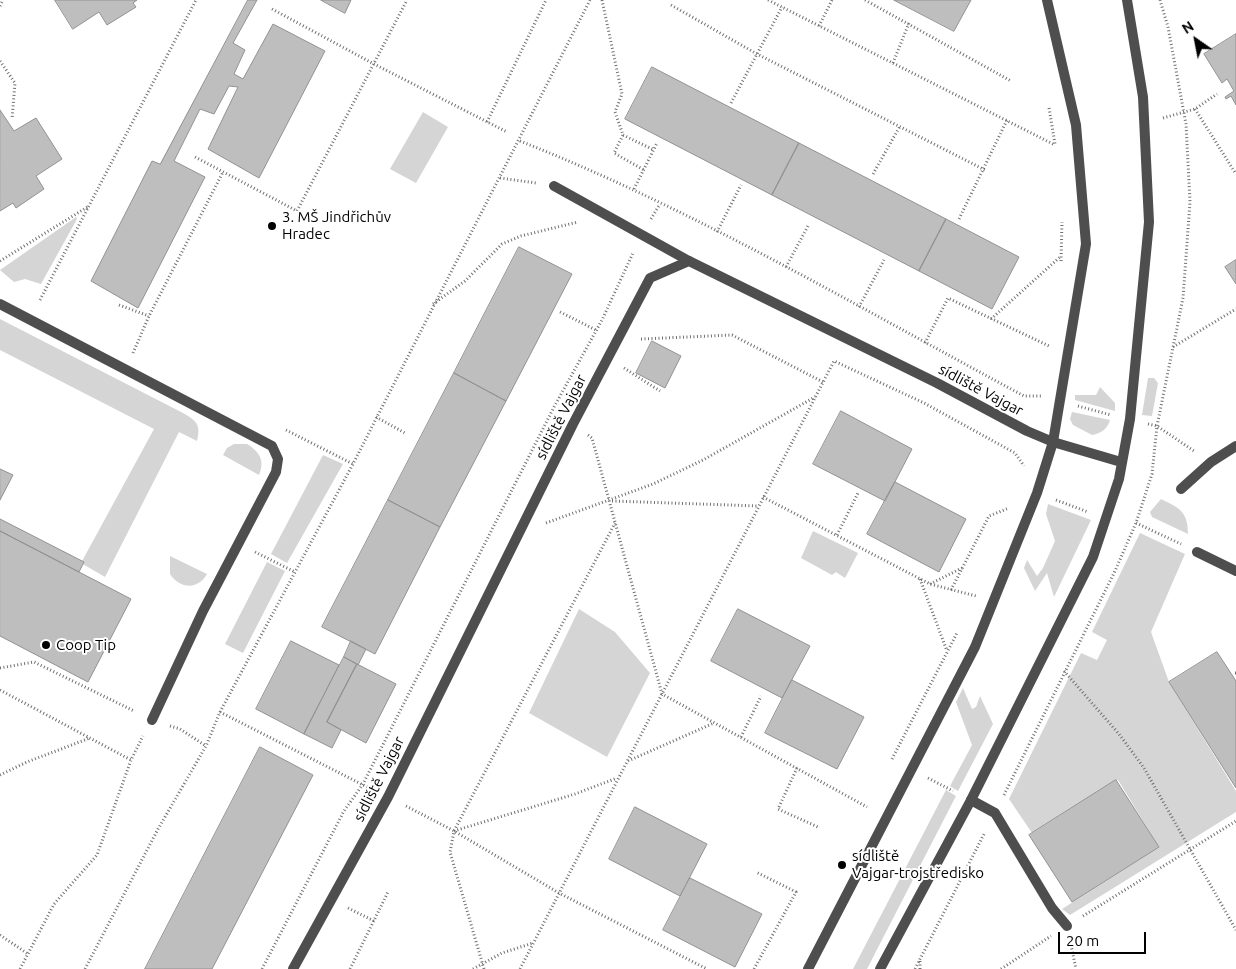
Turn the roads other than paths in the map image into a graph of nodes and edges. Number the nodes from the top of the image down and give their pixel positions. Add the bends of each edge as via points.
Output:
1 (1047, 0) edge
2 (1127, 0) edge
3 (554, 186) road end
4 (689, 262) junction
5 (0, 304) edge
6 (1053, 442) junction
7 (1236, 446) edge
8 (1120, 462) junction
9 (1181, 489) dead end
10 (1197, 552) road end
11 (1236, 571) edge
12 (152, 720) road end
13 (971, 800) junction
14 (1067, 926) road end
15 (293, 969) edge
16 (808, 969) edge
17 (880, 969) edge

1 - 6 street via 1076,125 1086,244
2 - 8 street via 1143,97 1149,222 1130,419
3 - 4 street
4 - 6 street, sídliště Vajgar
4 - 15 street, sídliště Vajgar via 650,278 573,424 388,797
5 - 12 street via 272,446 278,459 276,472 203,611
6 - 8 street, sídliště Vajgar
6 - 16 street via 1037,493 975,646
7 - 9 street via 1211,462
8 - 13 street via 1119,479 1093,557
10 - 11 street
13 - 14 street via 995,813 1052,908
13 - 17 street

